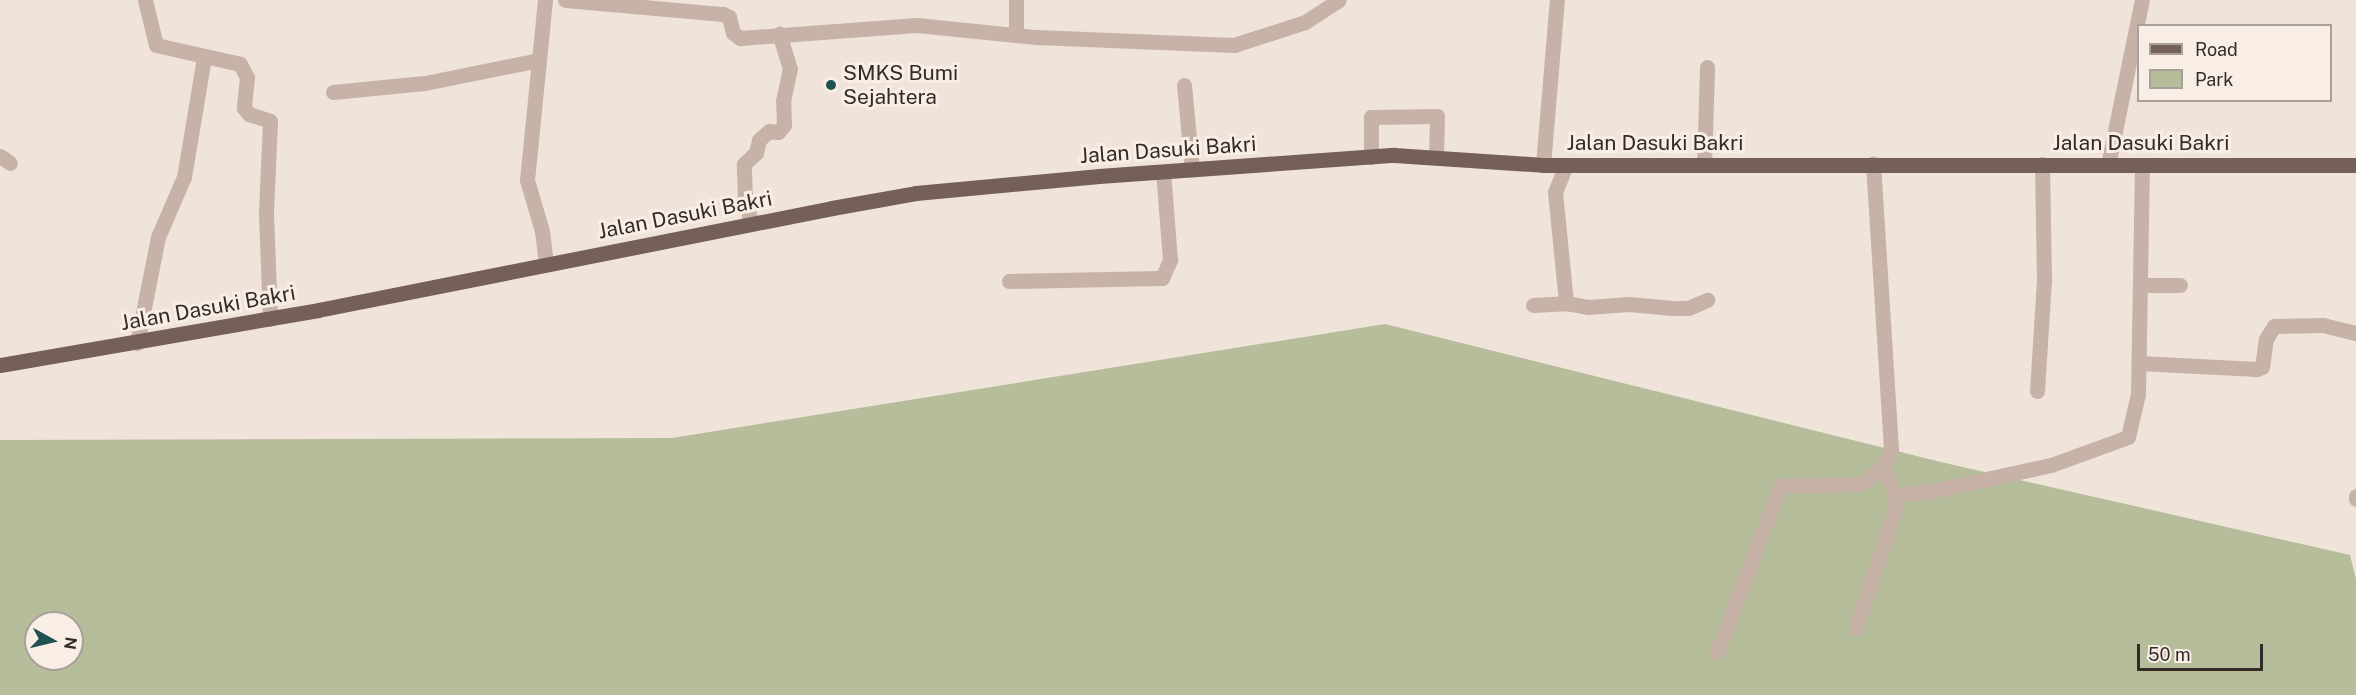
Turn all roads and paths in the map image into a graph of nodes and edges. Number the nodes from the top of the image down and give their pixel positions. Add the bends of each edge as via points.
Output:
1 (145, 0) edge
2 (545, 0) edge
3 (565, 0) edge
4 (1016, 0) edge
5 (1339, 0) edge
6 (1557, 0) edge
7 (2142, 0) edge
8 (2137, 24) edge
9 (2137, 24) edge
10 (779, 34) junction
11 (1016, 35) junction
12 (204, 58) junction
13 (539, 60) junction
14 (1707, 67) dead end
15 (1184, 85) dead end
16 (333, 92) dead end
17 (1371, 157) junction
18 (1437, 158) junction
19 (1873, 164) junction
20 (2042, 164) junction
21 (1543, 165) junction
22 (1566, 165) junction
23 (1704, 165) junction
24 (2108, 165) junction
25 (2142, 165) junction
26 (2356, 165) edge
27 (1192, 170) junction
28 (1163, 172) junction
29 (751, 222) junction
30 (546, 264) junction
31 (1009, 280) dead end
32 (2141, 285) junction
33 (2180, 285) dead end
34 (1707, 300) dead end
35 (1566, 303) junction
36 (1533, 305) dead end
37 (270, 319) junction
38 (2356, 333) edge
39 (137, 343) junction
40 (2139, 363) junction
41 (0, 365) edge
42 (2037, 392) dead end
43 (1882, 468) junction
44 (1896, 495) junction
45 (1856, 628) dead end
46 (1717, 652) dead end

1 - 12 street via 156,45
2 - 13 street
3 - 10 street via 723,15 729,17 733,33 740,38
4 - 11 street
5 - 11 street via 1305,22 1252,36 1234,45
6 - 21 street
7 - 9 street
8 - 24 street
10 - 11 street via 917,25
10 - 29 street via 790,69 783,101 784,125 759,140 756,153 744,164 745,200
12 - 37 street via 243,66 247,80 244,108 270,122 266,214
12 - 39 street via 184,177 158,237
13 - 16 street via 425,83
13 - 30 street via 527,180 542,231
14 - 23 street
15 - 27 street
17 - 18 main road, Jalan Dasuki Bakri
17 - 18 street via 1371,117 1437,116
17 - 27 main road, Jalan Dasuki Bakri
18 - 21 main road, Jalan Dasuki Bakri
19 - 20 main road, Jalan Dasuki Bakri
19 - 23 main road, Jalan Dasuki Bakri
19 - 43 street via 1893,437
20 - 24 main road, Jalan Dasuki Bakri
20 - 42 street via 2044,280
21 - 22 main road, Jalan Dasuki Bakri
22 - 23 main road, Jalan Dasuki Bakri
22 - 35 street via 1555,192
24 - 25 main road, Jalan Dasuki Bakri
25 - 26 main road, Jalan Dasuki Bakri
25 - 32 street
27 - 28 main road, Jalan Dasuki Bakri
28 - 29 main road, Jalan Dasuki Bakri via 916,193
28 - 31 street via 1170,260 1162,279
29 - 30 main road, Jalan Dasuki Bakri
30 - 37 main road, Jalan Dasuki Bakri
32 - 33 street
32 - 40 street
34 - 35 street via 1688,308 1629,304 1588,307
35 - 36 street
37 - 39 main road, Jalan Dasuki Bakri
38 - 40 street via 2323,325 2274,326 2266,339 2262,367 2257,369
39 - 41 main road, Jalan Dasuki Bakri
40 - 44 street via 2132,430 2124,441 2051,465
43 - 44 street
43 - 46 street via 1854,486 1780,486
44 - 45 street via 1891,532 1876,563

